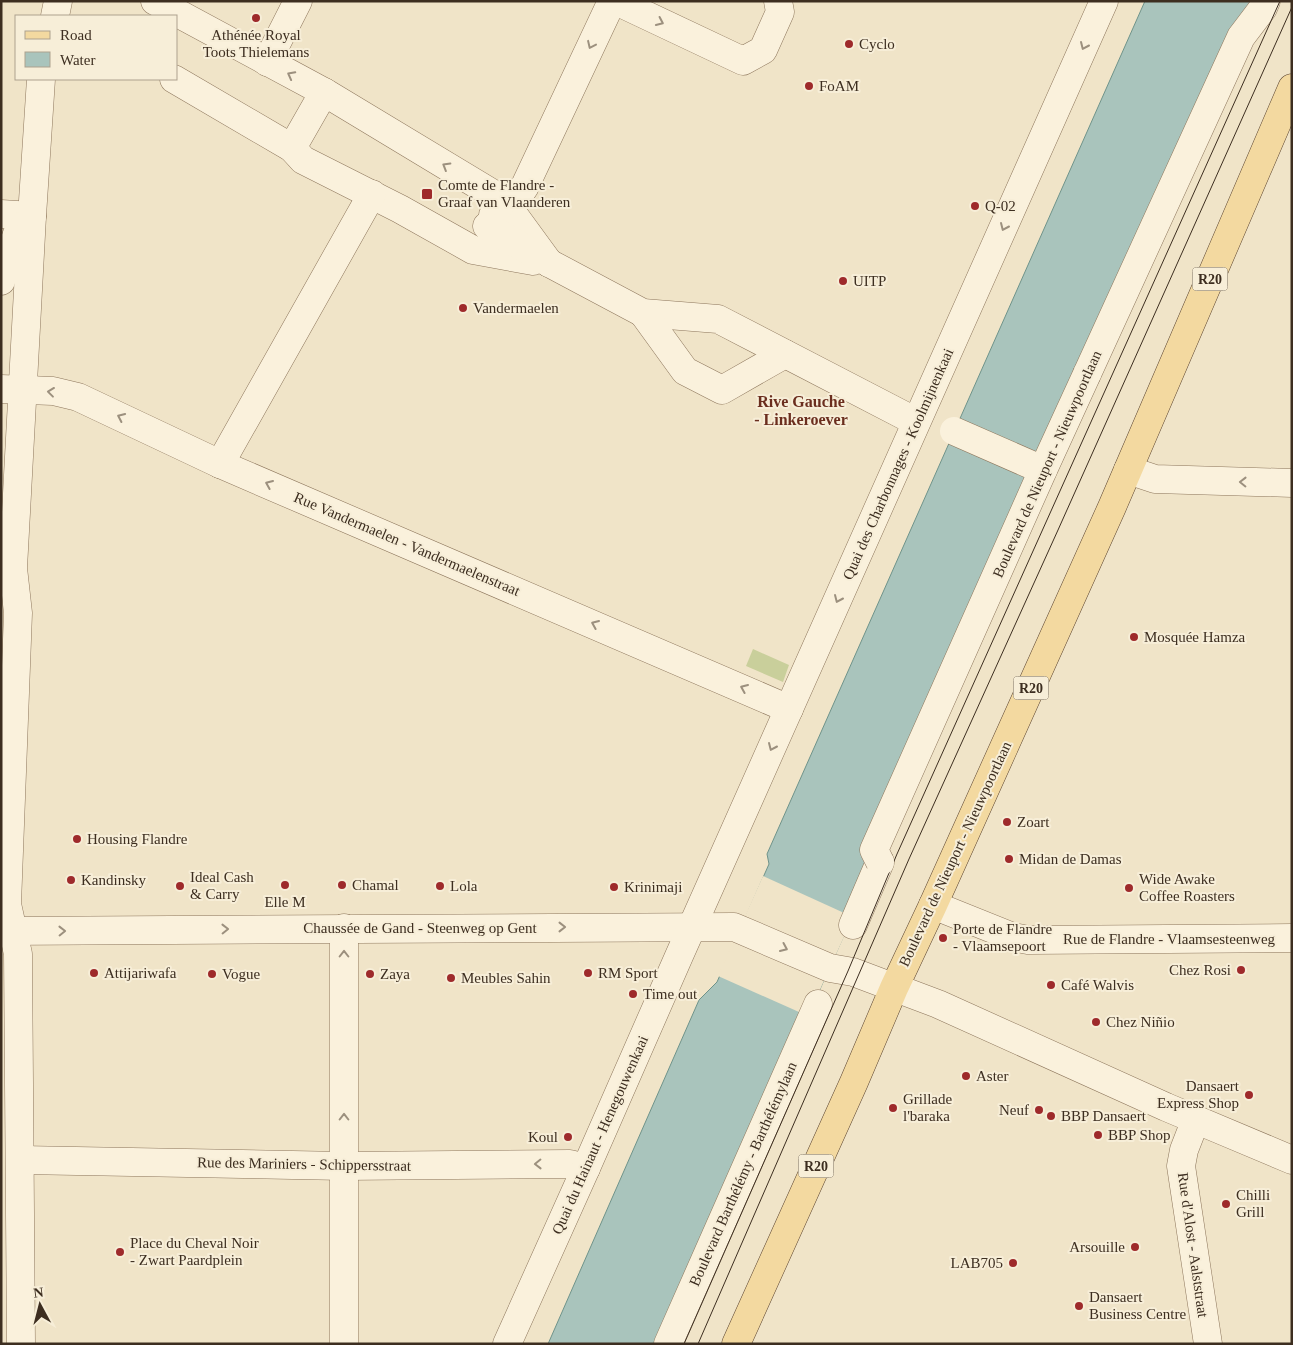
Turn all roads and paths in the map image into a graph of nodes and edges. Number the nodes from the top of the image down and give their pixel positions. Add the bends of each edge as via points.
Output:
1 (155, 1) edge
2 (298, 1) edge
3 (612, 1) edge
4 (616, 1) edge
5 (778, 1) edge
6 (1104, 1) edge
7 (1264, 5) edge
8 (267, 62) junction
9 (41, 80) edge
10 (176, 80) edge
11 (1292, 88) edge
12 (324, 92) junction
13 (292, 148) junction
14 (372, 194) junction
15 (503, 200) junction
16 (1, 214) edge
17 (32, 216) junction
18 (487, 226) junction
19 (473, 250) junction
20 (549, 264) junction
21 (1, 281) edge
22 (643, 313) junction
23 (785, 354) junction
24 (12, 390) edge
25 (907, 417) dead end
26 (954, 431) dead end
27 (220, 464) junction
28 (1043, 470) junction
29 (1128, 470) junction
30 (1292, 483) edge
31 (8, 585) edge
32 (789, 709) junction
33 (933, 905) junction
34 (853, 925) dead end
35 (692, 927) junction
36 (344, 928) junction
37 (7, 931) edge
38 (1292, 938) edge
39 (894, 988) junction
40 (818, 1004) dead end
41 (1196, 1119) junction
42 (21, 1160) junction
43 (1292, 1160) edge
44 (344, 1166) junction
45 (586, 1168) junction
46 (15, 1328) edge
47 (344, 1344) edge
48 (507, 1344) edge
49 (668, 1344) edge
50 (736, 1344) edge
51 (1208, 1344) edge

1 - 8 street
2 - 8 street
3 -> 15 street via 524,188
4 -> 5 street via 743,61 763,50 780,12
6 -> 32 street, Quai des Charbonnages - Koolmijnenkaai
7 - 28 street, Boulevard de Nieuport - Nieuwpoortlaan, bridge via 1241,37
12 -> 8 street
9 - 17 street
10 - 13 street
11 - 29 main road, Boulevard de Nieuport - Nieuwpoortlaan / R20
12 - 13 street
15 -> 12 street
13 - 14 street via 303,160
14 - 19 street
14 - 27 street
15 - 18 street
15 - 20 street
16 - 17 street
17 - 21 street via 17,234
17 - 24 street
18 - 19 street
18 - 20 street
19 - 20 street
20 - 22 street
22 - 23 street via 718,319
22 - 23 street via 685,371 722,390 742,371
23 - 25 street
27 -> 24 street, Rue Vandermaelen - Vandermaelenstraat via 78,398 53,391
24 - 31 street via 13,568
26 - 28 street, bridge
32 -> 27 street, Rue Vandermaelen - Vandermaelenstraat
28 - 34 street, Boulevard de Nieuport - Nieuwpoortlaan, bridge via 874,850 880,862
30 -> 29 street via 1155,480
29 - 33 main road, Boulevard de Nieuport - Nieuwpoortlaan / R20
31 - 37 street via 18,613
32 -> 35 street, Quai des Charbonnages - Koolmijnenkaai
33 - 38 street, Rue de Flandre - Vlaamsesteenweg via 1012,937 1028,940
33 - 39 main road, Boulevard de Nieuport - Nieuwpoortlaan / R20
36 -> 35 street, Chaussée de Gand - Steenweg op Gent
35 -> 39 street, Chaussée de Gand - Steenweg op Gent via 734,927
35 - 45 street, Quai du Hainaut - Henegouwenkaai
37 -> 36 street, Chaussée de Gand - Steenweg op Gent
44 -> 36 street
37 - 42 street via 18,954
39 - 41 street via 938,1004
39 - 50 main road, R20
40 - 49 street, Boulevard Barthélémy - Barthélémylaan
41 - 43 street
41 - 51 street, Rue d'Alost - Aalststraat via 1181,1166
42 - 44 street, Rue des Mariniers - Schippersstraat
42 - 46 street
45 -> 44 street, Rue des Mariniers - Schippersstraat via 570,1164
44 - 47 street
45 - 48 street, Quai du Hainaut - Henegouwenkaai

